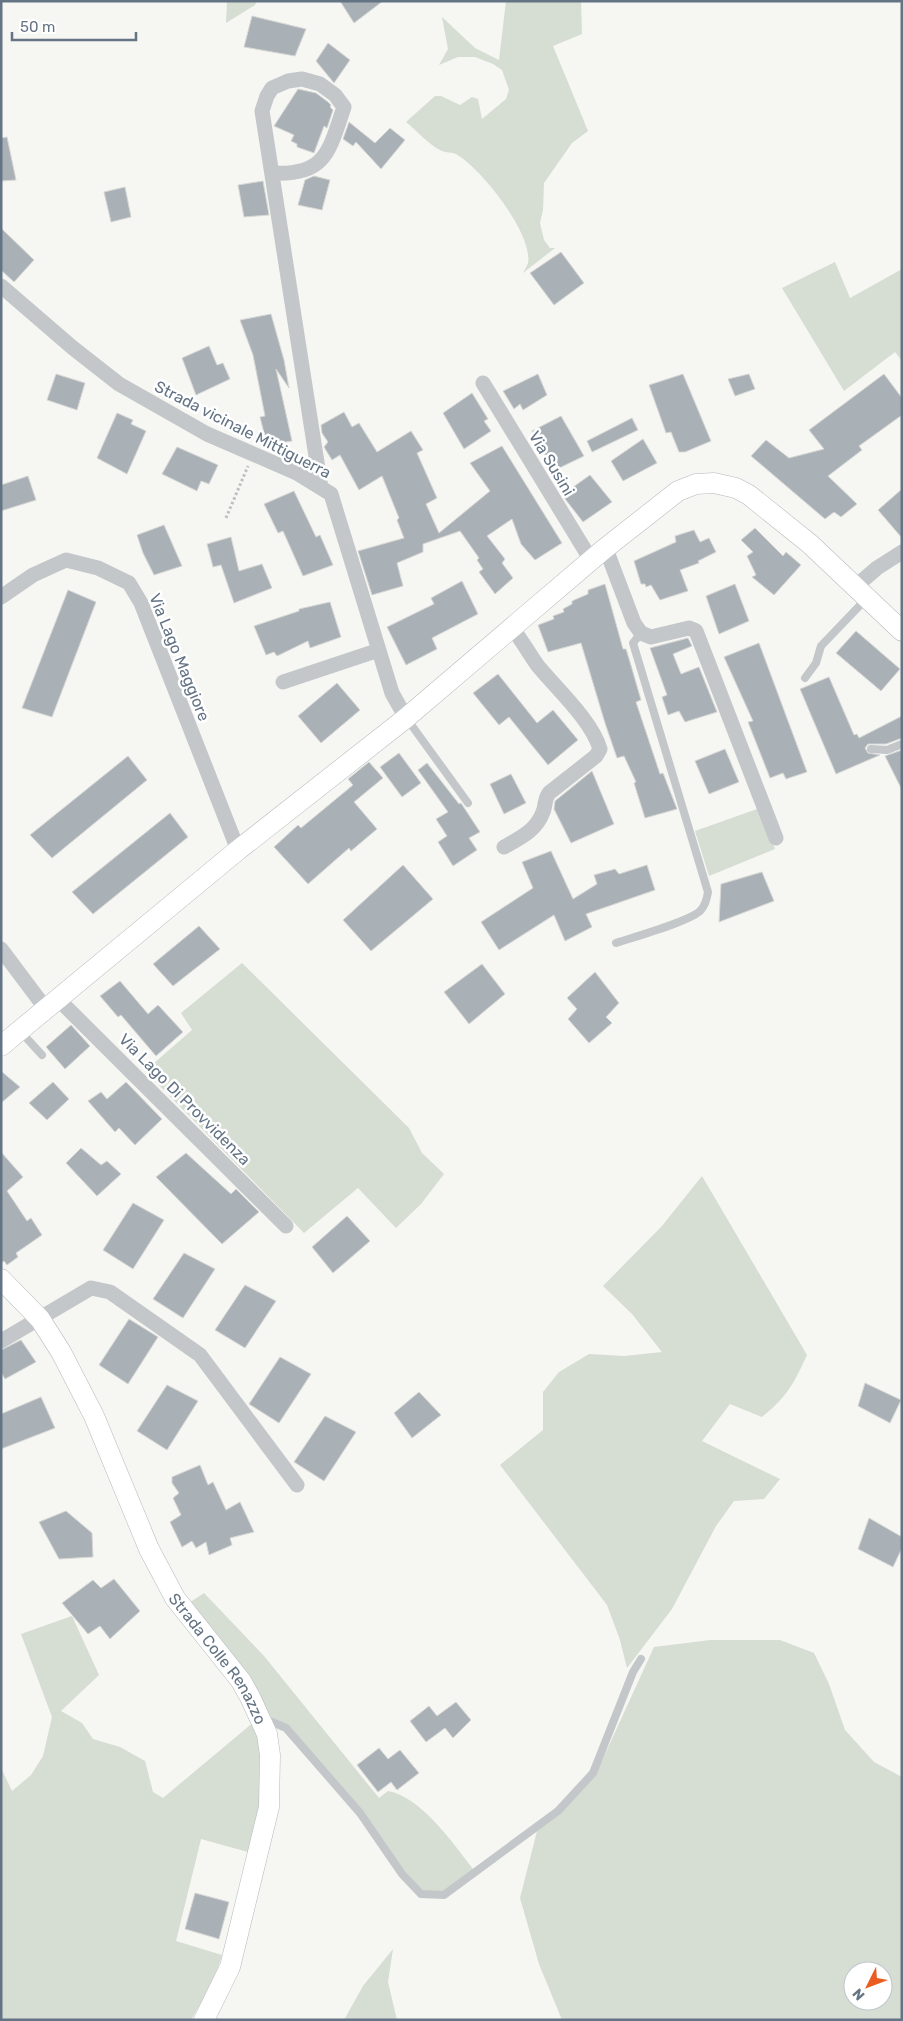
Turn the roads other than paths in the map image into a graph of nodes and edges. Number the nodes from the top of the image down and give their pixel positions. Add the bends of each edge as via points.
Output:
1 (272, 173) junction
2 (1, 286) edge
3 (484, 383) dead end
4 (321, 488) junction
5 (902, 552) edge
6 (597, 555) junction
7 (861, 593) junction
8 (1, 597) edge
9 (512, 628) junction
10 (902, 631) edge
11 (640, 633) junction
12 (379, 650) junction
13 (805, 678) dead end
14 (283, 682) dead end
15 (406, 718) junction
16 (902, 744) edge
17 (871, 749) dead end
18 (468, 803) dead end
19 (776, 838) dead end
20 (504, 847) dead end
21 (238, 850) junction
22 (616, 943) dead end
23 (1, 949) edge
24 (52, 1004) junction
25 (20, 1031) junction
26 (1, 1046) edge
27 (42, 1055) dead end
28 (286, 1226) dead end
29 (1, 1279) edge
30 (40, 1319) junction
31 (1, 1341) edge
32 (297, 1485) dead end
33 (641, 1659) dead end
34 (259, 1716) junction
35 (204, 2020) edge

1 - 1 street via 262,111 267,96 272,88 288,81 302,79 320,84 344,107 330,148 308,170
1 - 4 street
2 - 4 street, Strada vicinale Mittiguerra via 119,384 208,434 297,473
3 - 6 street, Via Susini
4 - 12 street, Strada vicinale Mittiguerra via 331,494
5 - 7 street via 877,568
6 - 7 street via 678,490 705,483 722,484 736,488 760,503 810,544
6 - 9 street
6 - 11 street, Via Susini via 609,557
7 - 10 street
7 - 13 lane via 821,646 816,663
8 - 21 street, Via Lago Maggiore via 33,575 66,560 98,568 129,583 141,603
9 - 15 street
9 - 20 street via 597,740 600,749 596,756 549,794 543,812 528,834
11 - 19 street via 651,637 690,628 696,631
11 - 22 lane via 633,643 708,892 700,912
12 - 14 street
12 - 15 street, Strada vicinale Mittiguerra via 392,693
15 - 18 lane
15 - 21 street
16 - 17 lane via 887,750
21 - 24 street
23 - 24 street, Via Lago Di Provvidenza
24 - 25 street
24 - 28 street, Via Lago Di Provvidenza
25 - 26 street
25 - 27 lane
29 - 30 street, Strada Colle Renazzo
30 - 31 street
30 - 32 street via 92,1288 110,1292 200,1355
30 - 34 street, Strada Colle Renazzo via 94,1416 149,1549 176,1598 240,1681
33 - 34 lane via 593,1773 558,1811 444,1895 421,1894 402,1874 360,1814 286,1728
34 - 35 street, Strada Colle Renazzo via 270,1745 269,1807 230,1968

